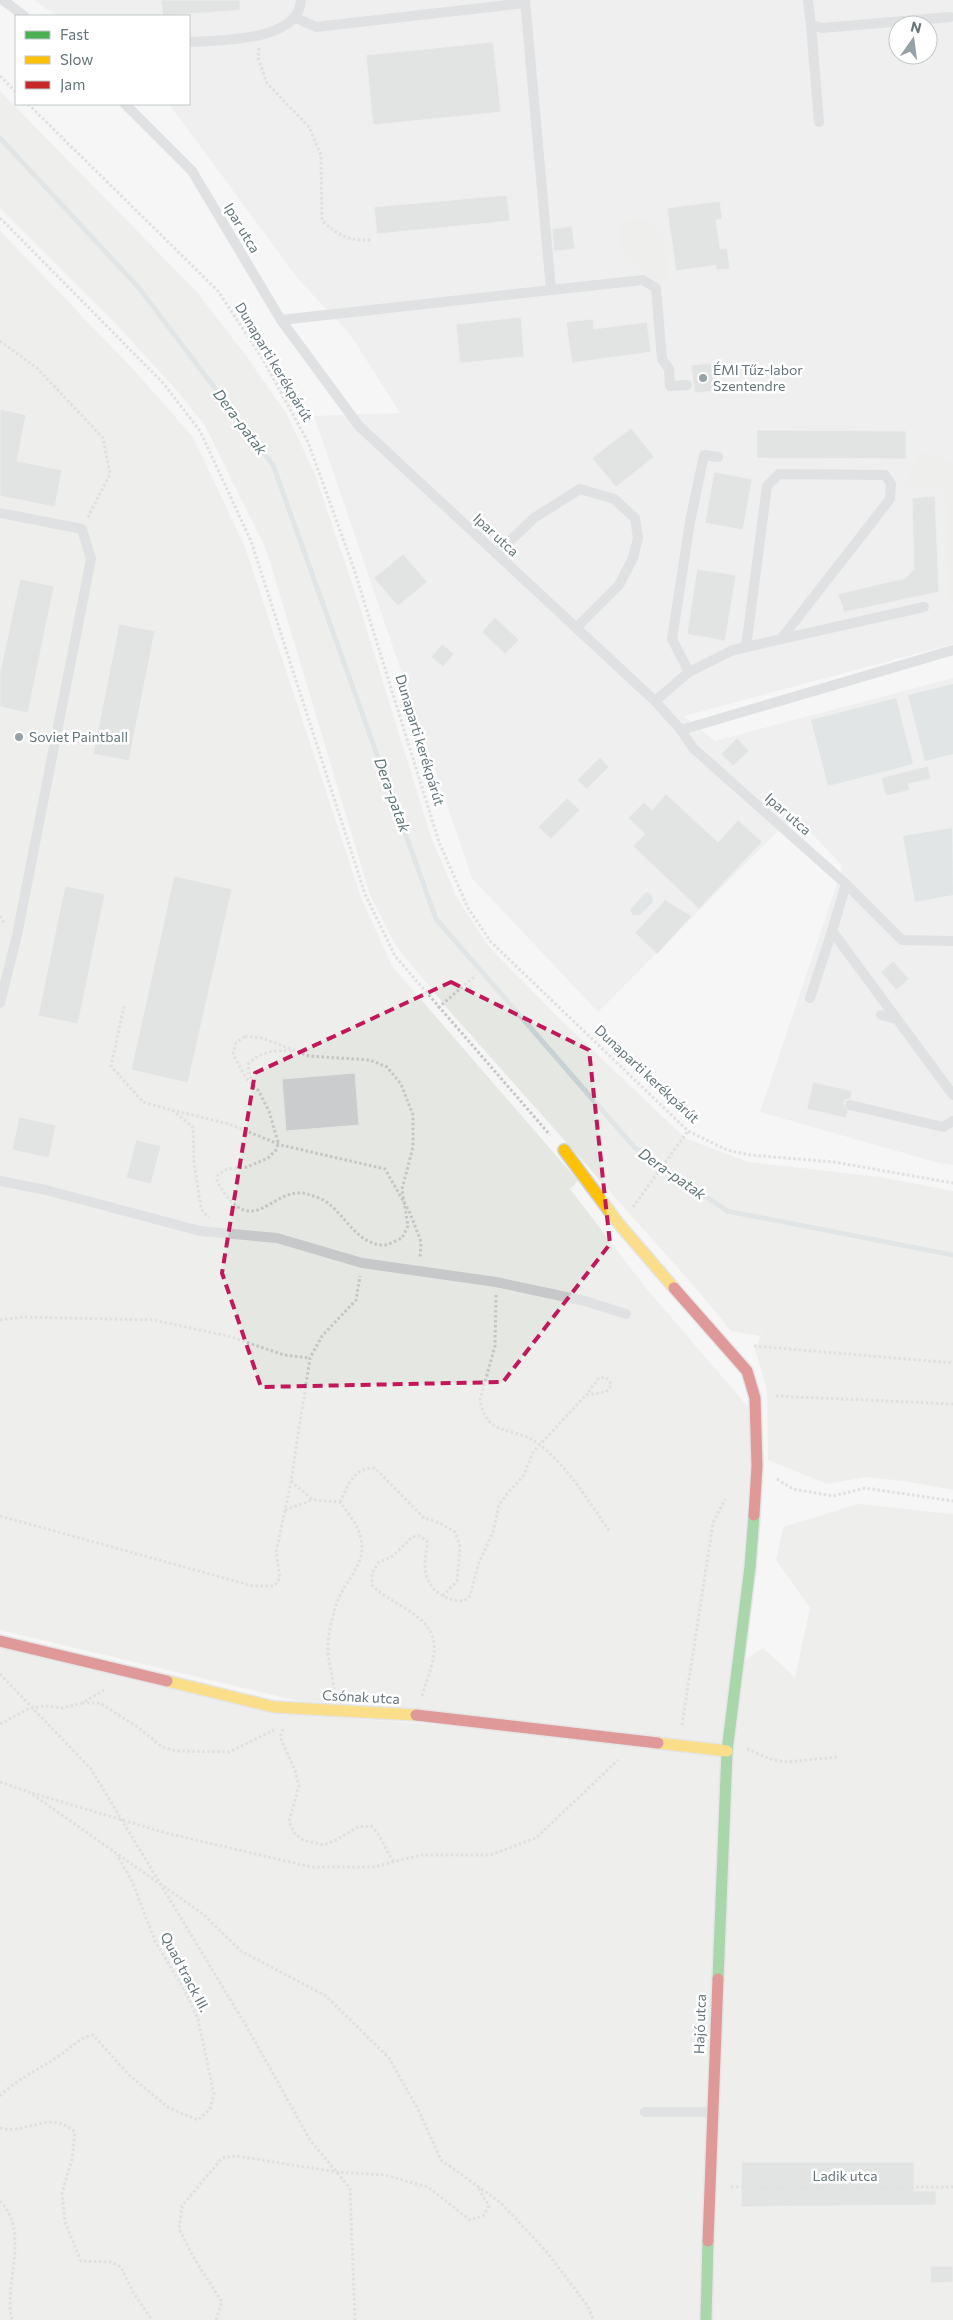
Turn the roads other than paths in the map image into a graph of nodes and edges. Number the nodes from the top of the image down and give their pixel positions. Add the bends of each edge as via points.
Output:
1 (3, 0) edge
2 (301, 0) edge
3 (808, 0) edge
4 (525, 1) edge
5 (23, 15) edge
6 (950, 17) dead end
7 (296, 18) junction
8 (811, 25) junction
9 (190, 42) edge
10 (126, 105) edge
11 (819, 122) dead end
12 (551, 290) junction
13 (281, 320) junction
14 (687, 386) dead end
15 (718, 457) dead end
16 (0, 513) edge
17 (496, 554) junction
18 (924, 607) dead end
19 (576, 628) junction
20 (781, 639) junction
21 (746, 647) junction
22 (953, 650) edge
23 (689, 672) junction
24 (655, 701) junction
25 (680, 730) junction
26 (846, 884) junction
27 (832, 931) junction
28 (953, 941) edge
29 (810, 998) dead end
30 (0, 1004) edge
31 (881, 1015) dead end
32 (897, 1019) junction
33 (953, 1095) edge
34 (850, 1105) dead end
35 (953, 1121) edge
36 (564, 1150) road end
37 (0, 1181) edge
38 (626, 1314) dead end
39 (0, 1641) edge
40 (727, 1748) junction
41 (645, 2112) dead end
42 (712, 2112) junction
43 (706, 2320) edge

1 - 5 lane
2 - 7 lane
3 - 8 lane
4 - 7 lane via 316,28
4 - 12 lane
6 - 8 lane via 822,28
7 - 9 lane via 286,26 261,35
8 - 11 lane
10 - 13 lane, Ipar utca via 192,171
12 - 13 lane
12 - 14 lane via 643,280 656,288 662,359 669,368 670,386
13 - 17 lane, Ipar utca via 360,426
15 - 23 lane via 704,455 672,639
16 - 30 lane via 82,529 91,559 17,935
17 - 19 lane, Ipar utca
17 - 19 lane via 534,518 580,489 614,499 635,518 638,538 633,558 619,585
18 - 20 lane
19 - 24 lane, Ipar utca
20 - 21 lane
20 - 21 lane via 890,499 891,484 885,475 779,474 767,486
21 - 23 lane
22 - 25 lane
23 - 24 lane
24 - 25 lane, Ipar utca
25 - 26 lane, Ipar utca via 693,748
26 - 27 lane
26 - 28 lane, Ipar utca via 902,940
27 - 29 lane
27 - 32 lane
31 - 32 lane
32 - 33 lane
34 - 35 lane via 943,1128
36 - 40 street, Hajó utca via 619,1224 747,1371 755,1398 757,1466 750,1567
37 - 38 lane via 200,1231 277,1238 362,1263 496,1282 585,1301
39 - 40 street, Csónak utca via 274,1708 415,1715 678,1746
40 - 42 street, Hajó utca
41 - 42 lane
42 - 43 street, Hajó utca

